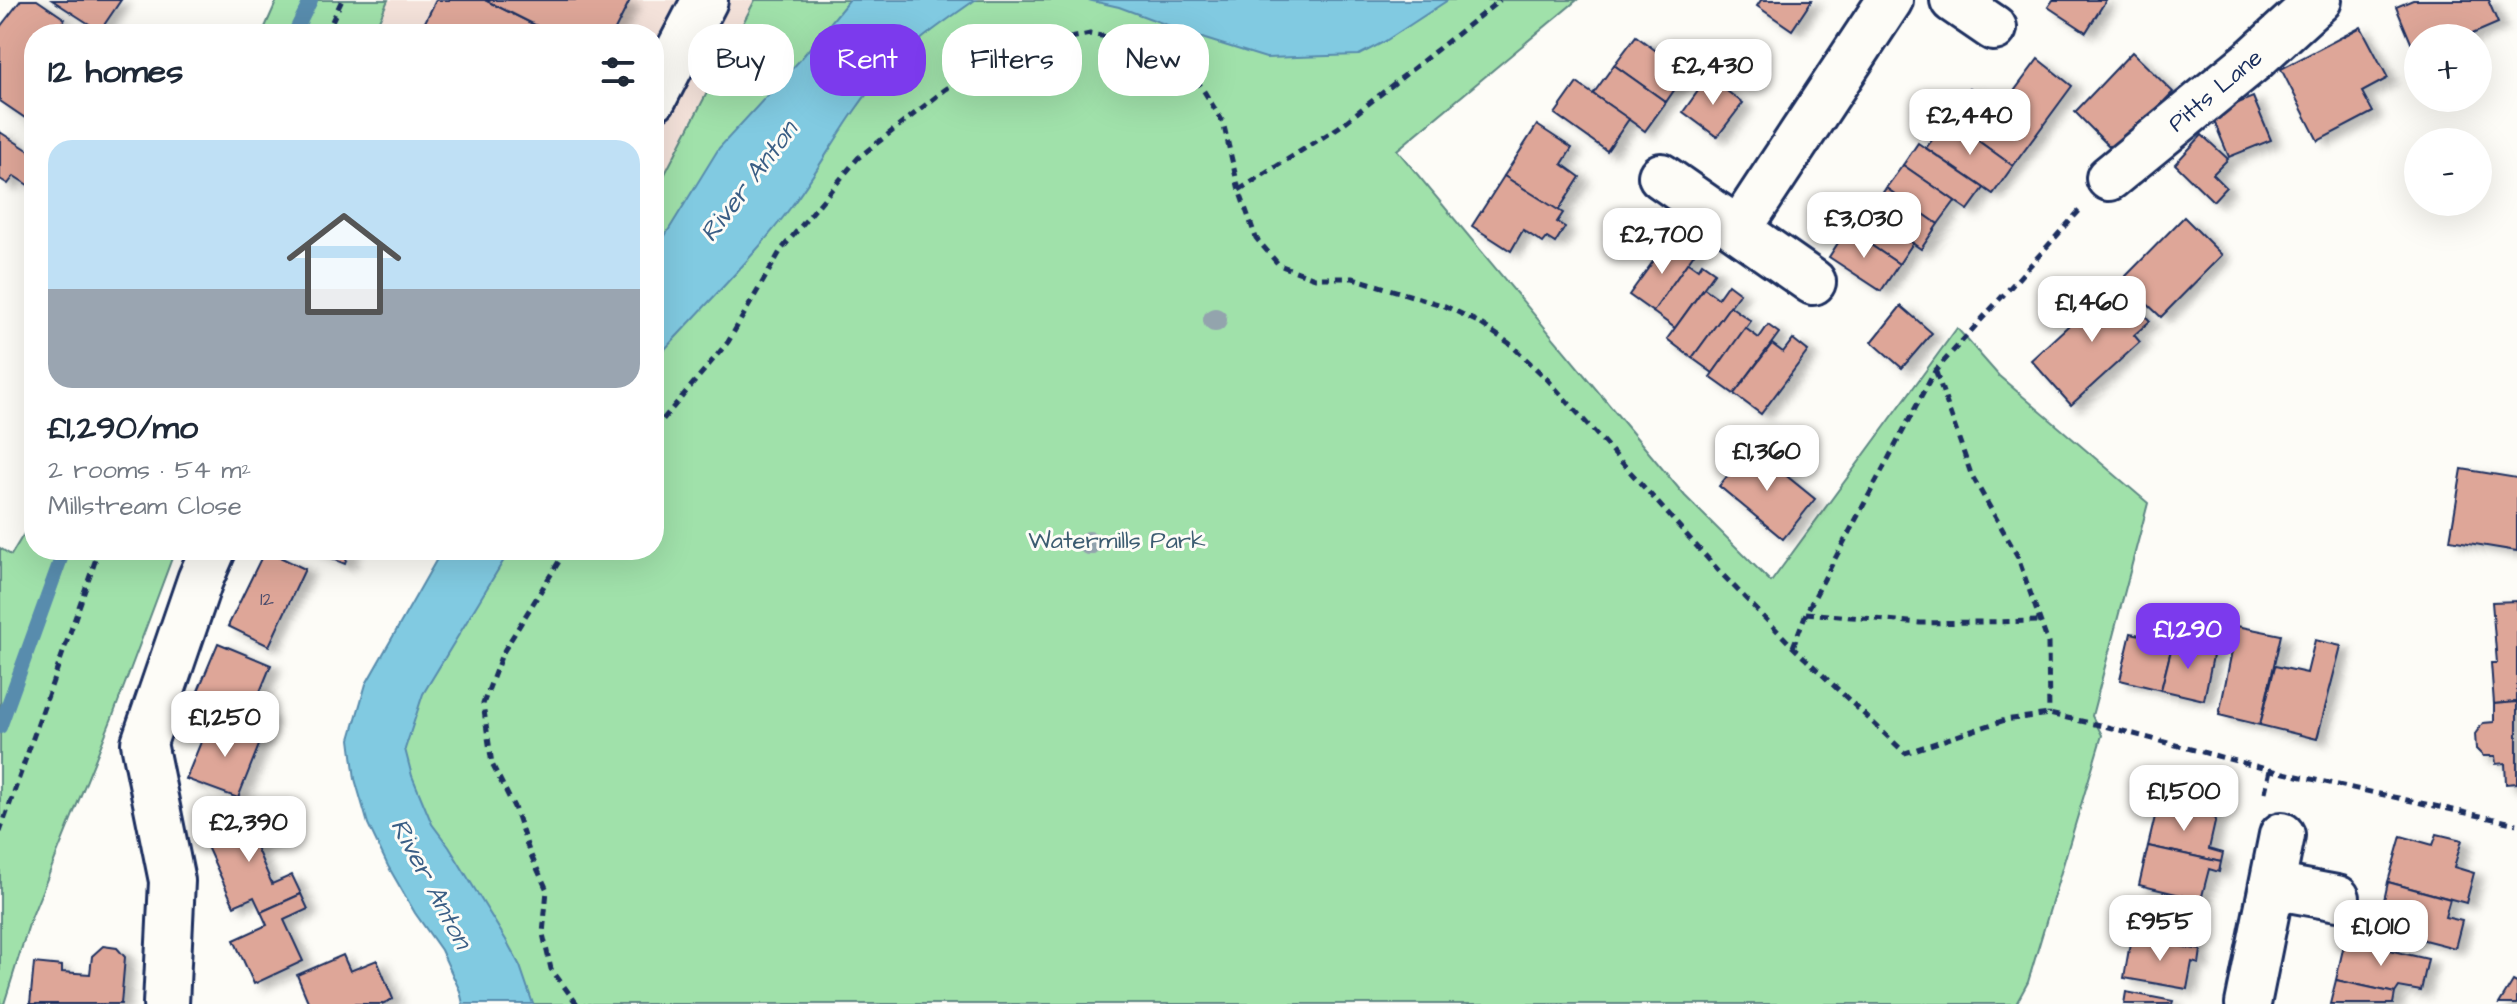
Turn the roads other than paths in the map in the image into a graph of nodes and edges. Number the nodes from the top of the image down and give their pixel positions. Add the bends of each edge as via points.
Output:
1 (705, 0) edge
2 (1890, 0) edge
3 (1953, 0) edge
4 (2319, 0) edge
5 (1994, 28) dead end
6 (664, 79) edge
7 (1661, 176) dead end
8 (2109, 178) road end
9 (1739, 229) junction
10 (1813, 282) dead end
11 (209, 560) edge
12 (2282, 835) dead end
13 (2273, 886) junction
14 (2337, 898) dead end
15 (173, 1002) edge
16 (2248, 1004) edge

1 - 6 street
2 - 9 street
3 - 5 street
4 - 8 street, Pitts Lane
7 - 9 street
9 - 10 street
11 - 15 street via 144,743 172,881
12 - 13 street
13 - 14 street
13 - 16 street

